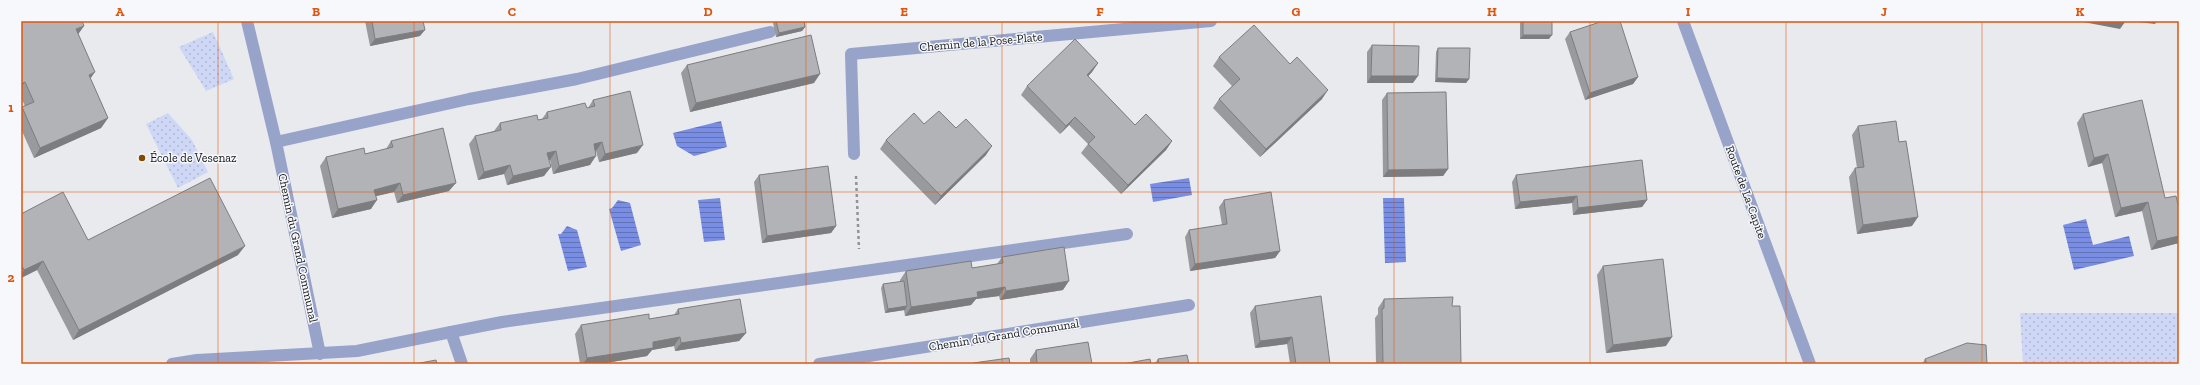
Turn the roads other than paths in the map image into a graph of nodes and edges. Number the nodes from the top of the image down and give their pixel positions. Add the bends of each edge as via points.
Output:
1 (248, 21) edge
2 (1210, 21) edge
3 (1683, 21) edge
4 (770, 32) dead end
5 (276, 142) junction
6 (854, 154) road end
7 (1127, 234) dead end
8 (1189, 306) dead end
9 (451, 332) junction
10 (320, 354) junction
11 (172, 364) edge
12 (462, 364) edge
13 (818, 364) edge
14 (1810, 364) edge

1 - 5 street, Chemin du Grand Communal
2 - 6 street, Chemin de la Pose-Plate via 851,54
3 - 14 street, Route de La-Capite
4 - 5 street via 577,79 468,99
5 - 10 street, Chemin du Grand Communal
7 - 9 street via 502,322
8 - 13 street, Chemin du Grand Communal
9 - 10 street via 357,352
9 - 12 street
10 - 11 street via 197,360

